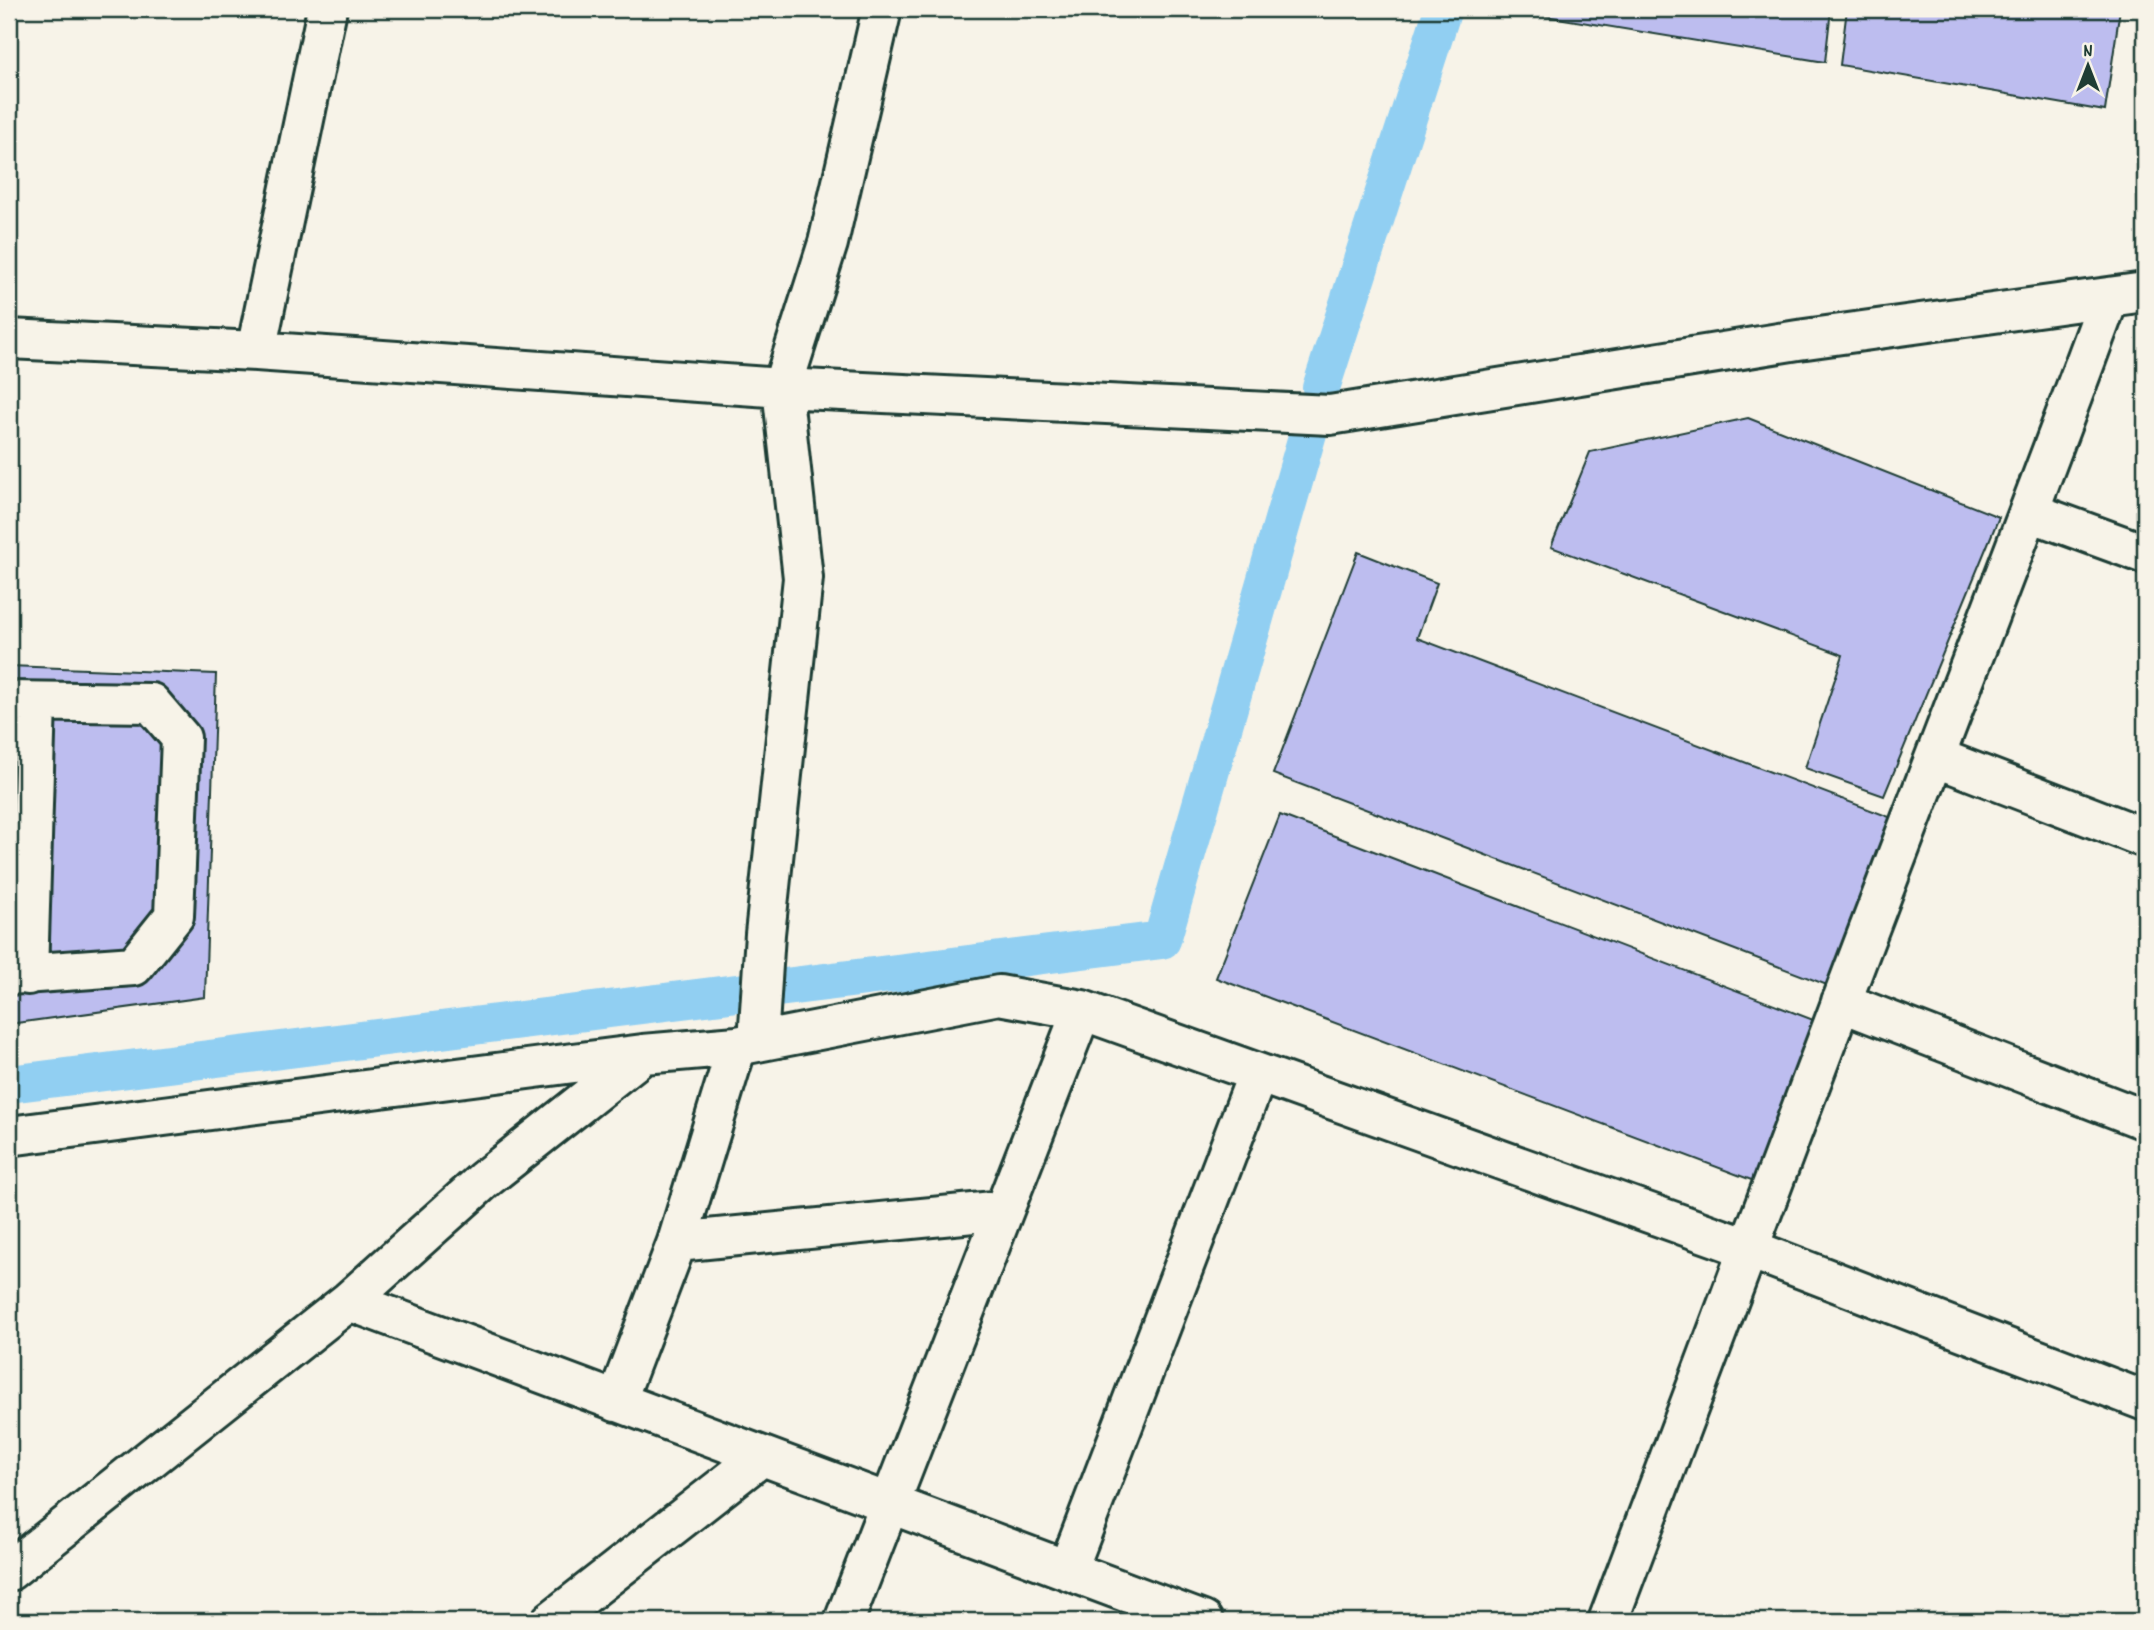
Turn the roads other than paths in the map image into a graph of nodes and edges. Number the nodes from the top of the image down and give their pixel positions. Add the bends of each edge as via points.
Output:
1 (327, 9) edge
2 (882, 9) edge
3 (2127, 295) edge
4 (9, 339) edge
5 (256, 351) junction
6 (782, 388) junction
7 (2030, 512) junction
8 (2145, 554) edge
9 (22, 701) edge
10 (1935, 757) junction
11 (2145, 838) edge
12 (19, 975) edge
13 (1841, 1002) junction
14 (1082, 1010) junction
15 (751, 1037) junction
16 (643, 1054) junction
17 (1258, 1073) junction
18 (2145, 1120) edge
19 (9, 1136) edge
20 (1004, 1210) junction
21 (677, 1242) junction
22 (1750, 1249) junction
23 (349, 1301) junction
24 (2145, 1401) edge
25 (616, 1402) junction
26 (762, 1456) junction
27 (888, 1505) junction
28 (1068, 1569) junction
29 (9, 1571) edge
30 (551, 1621) edge
31 (844, 1621) edge
32 (1203, 1621) edge
33 (1608, 1621) edge

1 - 5 street
2 - 6 street via 828,243
3 - 6 street via 1798,340 1330,415
3 - 7 street
4 - 5 street
5 - 6 street
6 - 15 street via 803,578
7 - 8 street
7 - 10 street
9 - 12 street
9 - 12 street via 151,703 181,738 174,916 134,966
10 - 11 street
10 - 13 street
13 - 18 street
13 - 22 street
14 - 15 street via 999,995
14 - 17 street
14 - 20 street
15 - 16 street
15 - 21 street
16 - 19 street
16 - 23 street via 484,1180
17 - 22 street
17 - 28 street
20 - 21 street
20 - 27 street
21 - 25 street
22 - 24 street
22 - 33 street
23 - 25 street
23 - 29 street
25 - 26 street
26 - 27 street
26 - 30 street
27 - 28 street
27 - 31 street
28 - 32 street

